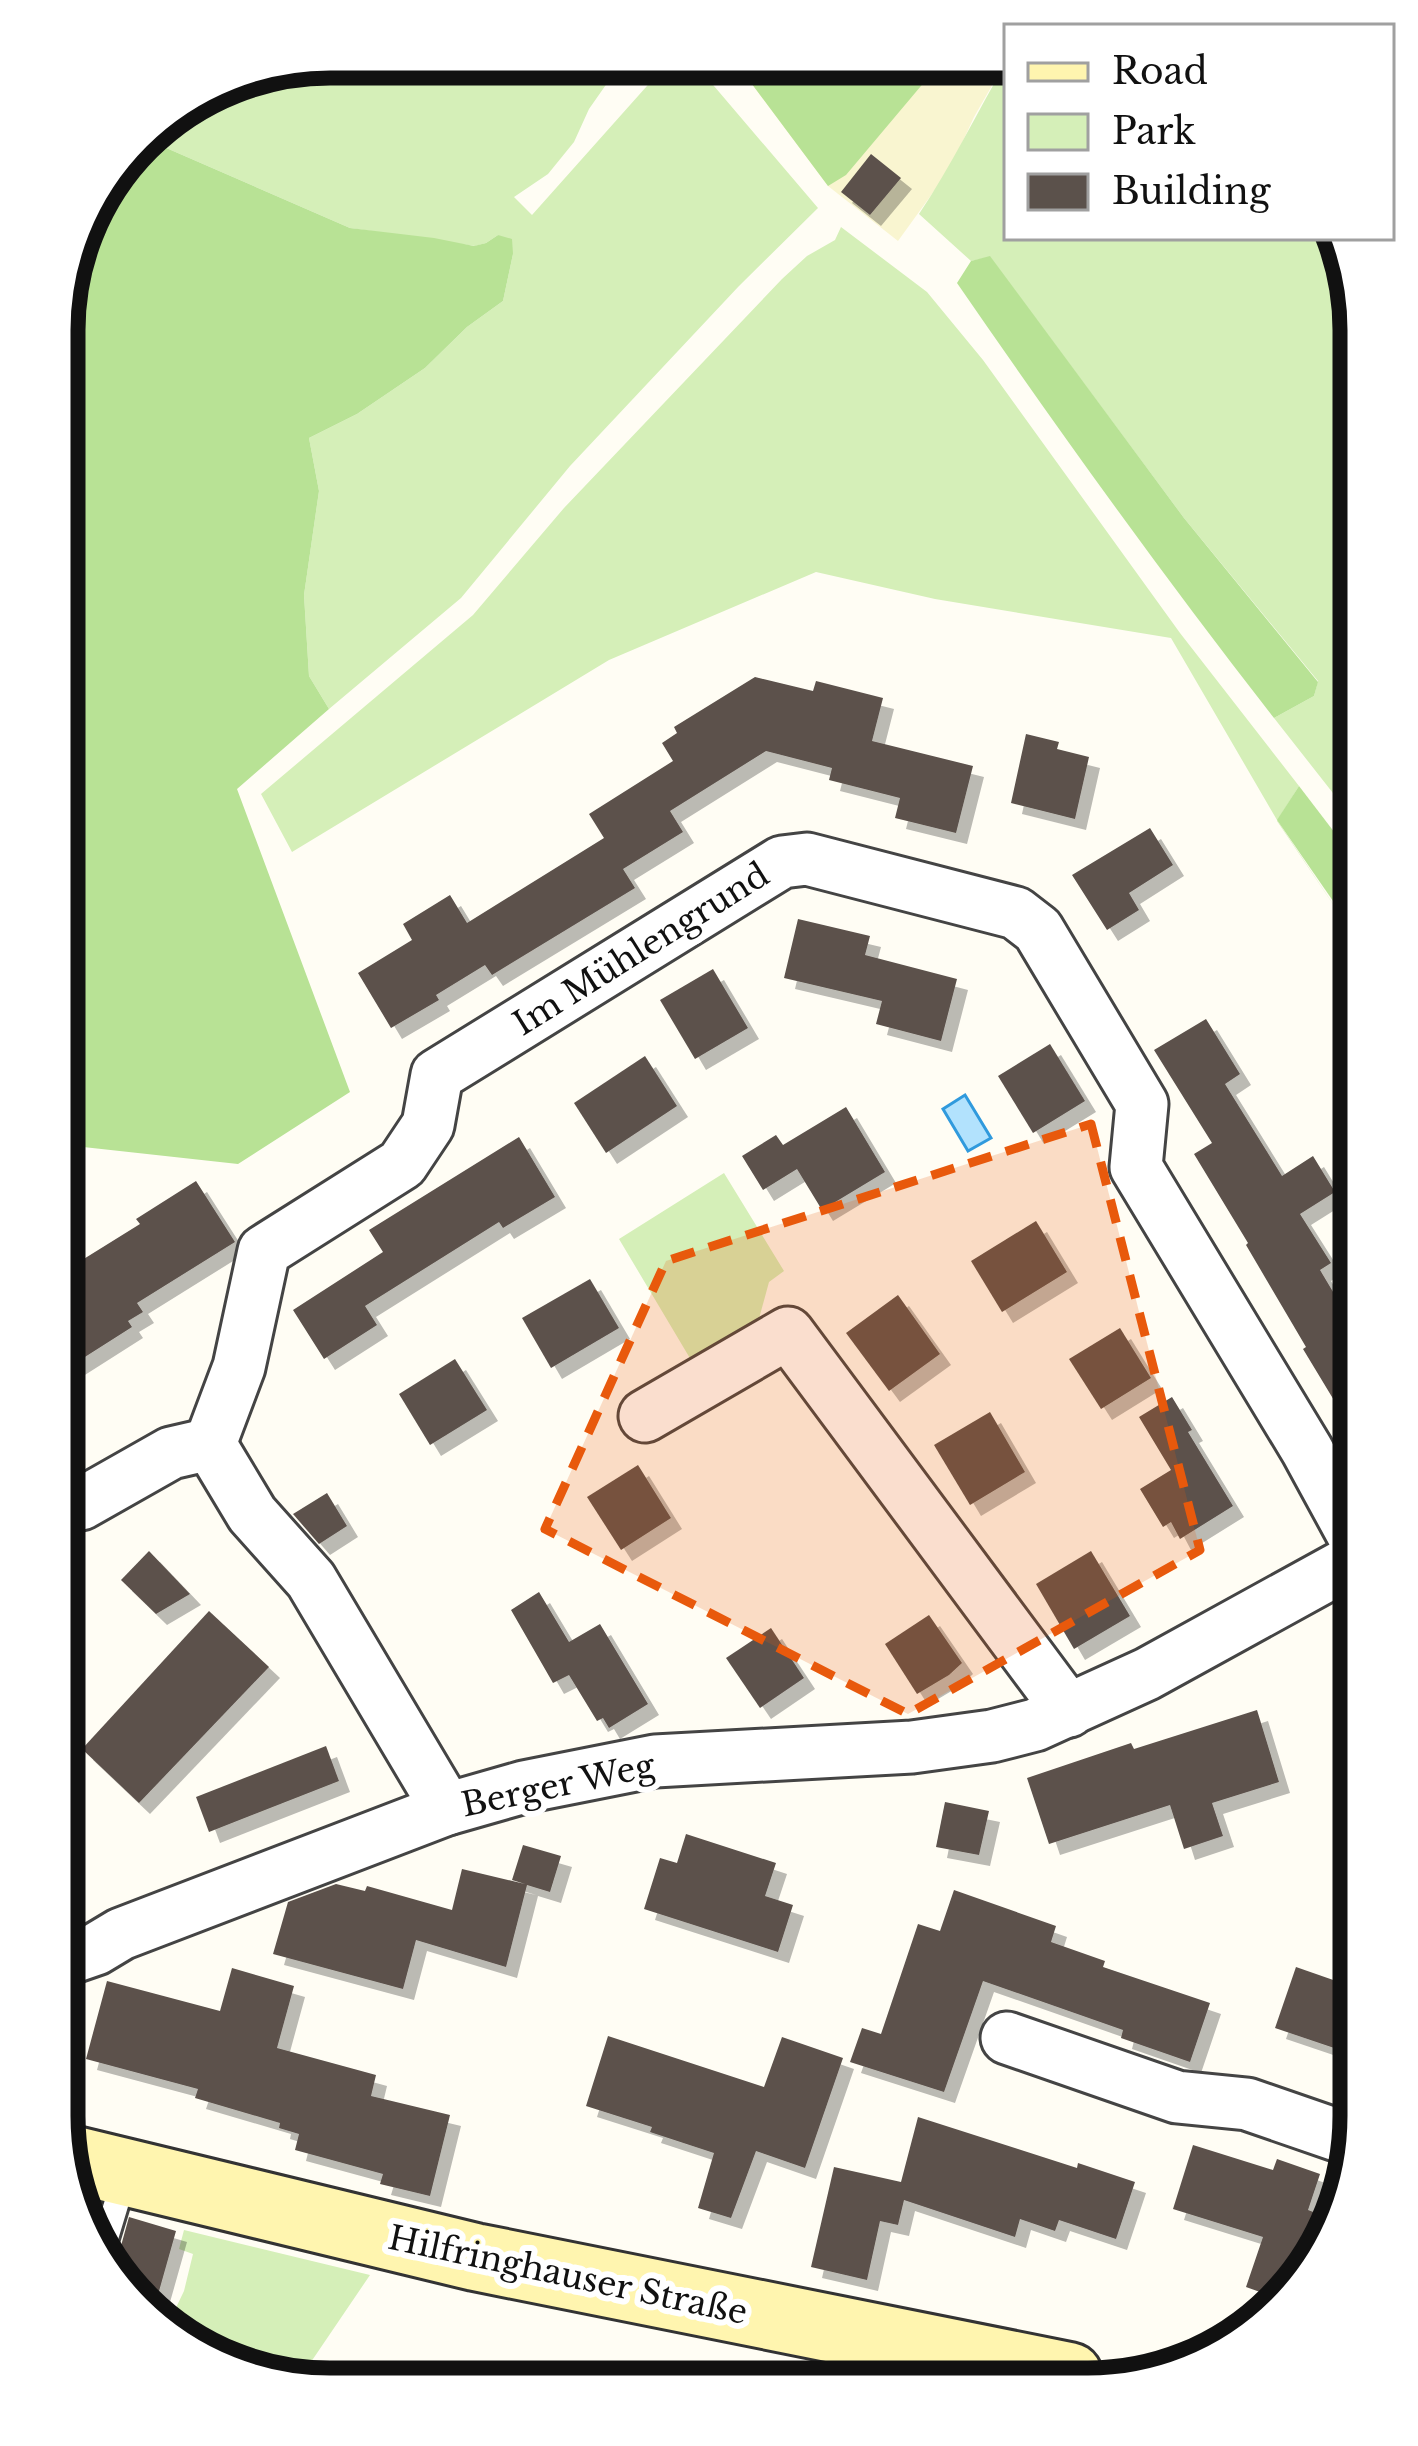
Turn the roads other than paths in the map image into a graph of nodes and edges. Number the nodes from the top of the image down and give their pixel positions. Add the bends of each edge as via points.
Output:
1 (644, 1416) dead end
2 (210, 1444) junction
3 (81, 1504) dead end
4 (1339, 1509) edge
5 (1339, 1568) edge
6 (1069, 1711) junction
7 (447, 1808) junction
8 (78, 1955) edge
9 (1007, 2038) dead end
10 (1339, 2136) edge
11 (99, 2166) edge
12 (103, 2224) edge
13 (1029, 2368) edge

1 - 6 street via 788,1333
2 - 3 street via 171,1453
2 - 4 street, Im Mühlengrund via 239,1367 263,1251 402,1164 428,1125 437,1075 782,862 807,859 1016,913 1038,930 1142,1104 1136,1167
2 - 7 street via 252,1514 311,1580
5 - 6 street, Berger Weg
6 - 7 street, Berger Weg via 992,1736 912,1747 656,1761
7 - 8 street, Berger Weg
9 - 10 street via 1177,2097 1246,2104
11 - 12 lane
11 - 13 main road, Hilfringhauser Straße via 475,2257

